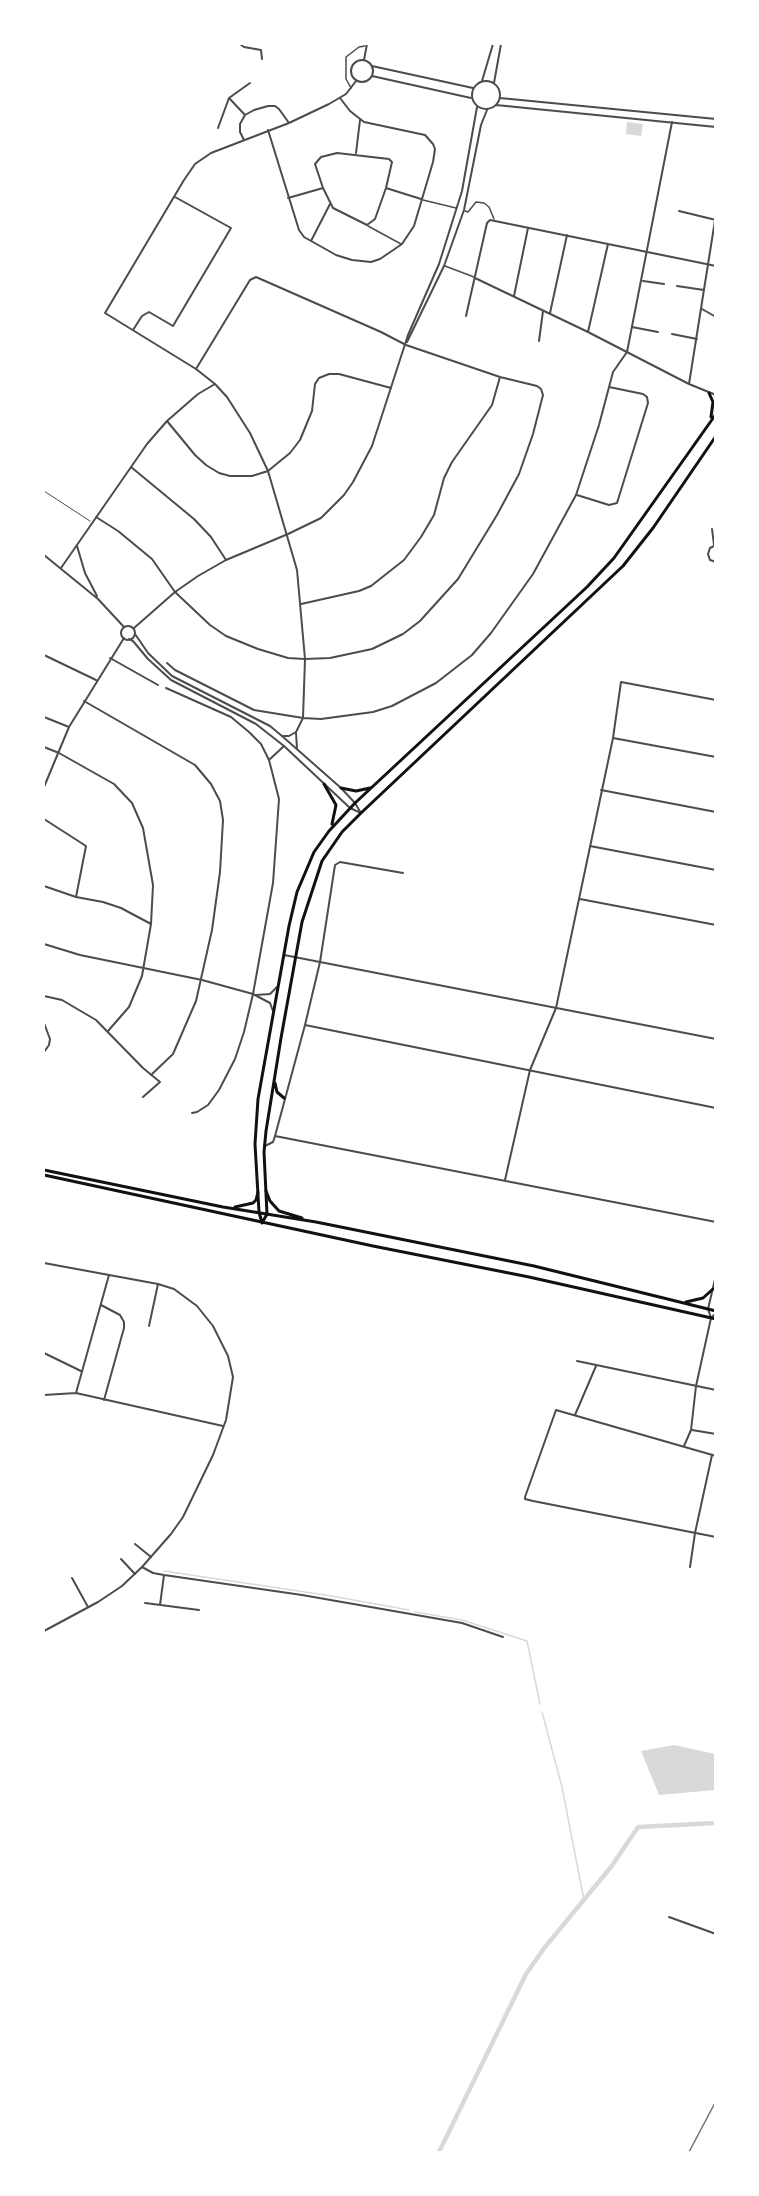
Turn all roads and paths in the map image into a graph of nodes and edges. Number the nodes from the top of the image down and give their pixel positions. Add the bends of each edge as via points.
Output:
1 (240, 44) edge
2 (492, 44) edge
3 (501, 44) edge
4 (367, 45) edge
5 (262, 59) dead end
6 (364, 60) junction
7 (372, 66) junction
8 (372, 76) junction
9 (356, 81) junction
10 (482, 81) junction
11 (250, 83) dead end
12 (494, 83) junction
13 (351, 88) junction
14 (473, 88) junction
15 (229, 98) junction
16 (340, 98) junction
17 (471, 98) junction
18 (500, 98) junction
19 (496, 105) junction
20 (477, 107) junction
21 (487, 110) junction
22 (245, 115) junction
23 (716, 119) edge
24 (360, 120) junction
25 (290, 123) junction
26 (672, 123) junction
27 (716, 127) edge
28 (218, 128) dead end
29 (268, 130) junction
30 (244, 140) junction
31 (356, 154) junction
32 (323, 188) junction
33 (386, 188) junction
34 (175, 196) junction
35 (288, 198) junction
36 (422, 200) junction
37 (330, 204) junction
38 (457, 209) junction
39 (464, 210) junction
40 (679, 211) dead end
41 (716, 214) edge
42 (495, 220) junction
43 (715, 220) edge
44 (367, 225) junction
45 (528, 227) junction
46 (567, 235) junction
47 (311, 241) junction
48 (402, 244) junction
49 (608, 244) junction
50 (648, 252) junction
51 (708, 264) junction
52 (444, 266) junction
53 (716, 266) edge
54 (475, 278) junction
55 (642, 281) junction
56 (664, 284) dead end
57 (678, 286) dead end
58 (704, 290) junction
59 (514, 296) junction
60 (702, 309) junction
61 (543, 310) junction
62 (550, 314) junction
63 (466, 316) dead end
64 (716, 317) edge
65 (632, 327) junction
66 (133, 330) junction
67 (588, 332) junction
68 (658, 332) dead end
69 (672, 334) dead end
70 (697, 339) junction
71 (538, 341) dead end
72 (406, 345) junction
73 (627, 352) junction
74 (196, 369) junction
75 (500, 377) junction
76 (215, 384) junction
77 (689, 384) junction
78 (609, 387) junction
79 (391, 388) junction
80 (710, 393) junction
81 (716, 394) edge
82 (716, 414) edge
83 (167, 421) junction
84 (710, 422) junction
85 (716, 436) edge
86 (131, 467) junction
87 (268, 471) junction
88 (44, 491) edge
89 (576, 495) junction
90 (96, 517) junction
91 (92, 522) junction
92 (712, 529) dead end
93 (288, 534) junction
94 (77, 545) junction
95 (715, 545) edge
96 (44, 555) edge
97 (225, 560) junction
98 (716, 562) edge
99 (61, 568) junction
100 (175, 592) junction
101 (98, 599) junction
102 (301, 604) junction
103 (124, 627) junction
104 (134, 628) junction
105 (135, 634) junction
106 (124, 638) junction
107 (129, 639) junction
108 (44, 655) edge
109 (110, 658) junction
110 (305, 659) junction
111 (167, 663) dead end
112 (96, 680) junction
113 (158, 685) dead end
114 (166, 688) dead end
115 (716, 700) edge
116 (84, 701) junction
117 (44, 717) edge
118 (303, 718) junction
119 (69, 727) junction
120 (296, 732) junction
121 (282, 736) junction
122 (613, 738) junction
123 (284, 746) junction
124 (44, 747) edge
125 (297, 748) junction
126 (59, 753) junction
127 (716, 757) edge
128 (269, 760) junction
129 (324, 784) junction
130 (44, 787) edge
131 (372, 787) junction
132 (341, 788) junction
133 (601, 790) junction
134 (355, 802) junction
135 (350, 808) junction
136 (716, 812) edge
137 (361, 813) junction
138 (44, 819) edge
139 (331, 828) junction
140 (590, 846) junction
141 (716, 870) edge
142 (403, 873) dead end
143 (44, 886) edge
144 (76, 897) junction
145 (580, 899) junction
146 (151, 924) junction
147 (716, 926) edge
148 (44, 944) edge
149 (284, 955) junction
150 (296, 957) junction
151 (320, 962) junction
152 (144, 968) junction
153 (202, 980) junction
154 (279, 984) junction
155 (253, 994) junction
156 (44, 996) edge
157 (556, 1008) junction
158 (273, 1013) junction
159 (44, 1023) edge
160 (305, 1025) junction
161 (108, 1031) junction
162 (716, 1039) edge
163 (44, 1052) edge
164 (530, 1070) junction
165 (152, 1075) junction
166 (274, 1076) junction
167 (143, 1097) dead end
168 (284, 1098) junction
169 (716, 1108) edge
170 (192, 1113) dead end
171 (275, 1136) junction
172 (265, 1146) junction
173 (44, 1170) edge
174 (44, 1175) edge
175 (505, 1180) junction
176 (266, 1191) junction
177 (258, 1192) junction
178 (230, 1208) junction
179 (259, 1212) junction
180 (267, 1214) junction
181 (262, 1222) junction
182 (316, 1222) junction
183 (716, 1222) edge
184 (44, 1263) edge
185 (110, 1275) junction
186 (716, 1275) edge
187 (158, 1284) junction
188 (713, 1289) junction
189 (681, 1302) junction
190 (101, 1305) junction
191 (708, 1309) junction
192 (716, 1312) edge
193 (713, 1318) edge
194 (149, 1326) dead end
195 (44, 1353) edge
196 (577, 1361) dead end
197 (596, 1366) junction
198 (81, 1371) junction
199 (696, 1386) junction
200 (716, 1390) edge
201 (76, 1393) junction
202 (44, 1395) edge
203 (104, 1400) junction
204 (574, 1415) junction
205 (224, 1426) junction
206 (691, 1430) junction
207 (716, 1434) edge
208 (684, 1446) junction
209 (714, 1456) edge
210 (694, 1533) junction
211 (716, 1537) edge
212 (135, 1544) dead end
213 (152, 1557) junction
214 (121, 1560) dead end
215 (690, 1567) dead end
216 (142, 1568) junction
217 (135, 1574) junction
218 (164, 1575) junction
219 (72, 1578) dead end
220 (145, 1603) dead end
221 (160, 1605) junction
222 (88, 1607) junction
223 (199, 1610) dead end
224 (44, 1632) edge
225 (503, 1637) dead end
226 (669, 1917) dead end
227 (716, 1934) edge

1 - 5 street via 261,50
2 - 10 street
3 - 12 street
4 - 6 street
4 - 13 street via 346,57 346,80
6 - 7 street
6 - 9 street via 357,61 351,69
7 - 8 street
7 - 14 street
8 - 9 street via 364,82
8 - 17 street
9 - 13 street
10 - 12 street
10 - 14 street
11 - 15 street
12 - 18 street
13 - 16 street
14 - 17 street
15 - 22 street
15 - 28 street
16 - 24 street
16 - 25 street
17 - 20 street
18 - 19 street
18 - 23 street
19 - 21 street
19 - 26 street
20 - 21 street
20 - 38 street
21 - 39 street
22 - 25 street via 275,106
22 - 30 street via 240,124
24 - 31 street
24 - 36 street via 416,132 430,139 435,149
25 - 29 street
26 - 27 street
26 - 50 street
29 - 30 street
29 - 35 street
30 - 34 street via 195,164
31 - 32 street via 338,153 317,161 315,167
31 - 33 street via 392,162
32 - 35 street
32 - 37 street
33 - 36 street
33 - 44 street via 375,219
34 - 66 street via 105,313
34 - 66 street via 231,228 173,326 149,312
35 - 47 street via 299,230
36 - 38 street
36 - 48 street via 414,226
37 - 44 street
37 - 47 street
38 - 72 street
39 - 42 street via 468,212 476,202 484,203
39 - 52 street
40 - 43 street
41 - 43 street
42 - 45 street
42 - 54 street via 487,223
43 - 51 street
44 - 48 street
45 - 46 street
45 - 59 street
46 - 49 street
46 - 62 street
47 - 48 street via 336,255 362,262 380,259
49 - 50 street
49 - 67 street
50 - 51 street
50 - 55 street
51 - 53 street
51 - 58 street
52 - 54 street
52 - 72 street
54 - 59 street
54 - 63 street
55 - 56 street
55 - 65 street
57 - 58 street
58 - 60 street
59 - 61 street
60 - 64 street
60 - 70 street
61 - 62 street
61 - 71 street
62 - 67 street
65 - 68 street
65 - 73 street
66 - 74 street
67 - 73 street
69 - 70 street
70 - 77 street
72 - 74 street via 256,277 250,280
72 - 75 street
72 - 79 street
73 - 77 street
73 - 78 street via 613,372
74 - 76 street
75 - 102 street via 489,411 448,469 434,515 404,560 371,586
75 - 110 street via 537,386 543,392 519,474 458,579 420,621 386,644 355,654
76 - 83 street
76 - 87 street via 250,433
77 - 80 street
78 - 89 street
78 - 89 street via 643,394 648,403 617,502 609,505
79 - 87 street via 339,374 319,378 300,440
79 - 93 street via 372,446 344,495 321,518
80 - 81 street
80 - 84 main road
82 - 84 main road
83 - 86 street
83 - 87 street via 195,455 219,473 242,477
84 - 131 main road via 642,521 587,587
85 - 137 main road via 623,566
86 - 90 street
86 - 97 street via 198,523
87 - 93 street
88 - 91 lane
89 - 118 street via 533,574 491,633 453,672 414,695 373,712
90 - 91 street
90 - 100 street via 152,559
91 - 94 street
92 - 95 street
93 - 97 street
93 - 102 street
94 - 99 street
94 - 101 street
95 - 98 street via 708,554
96 - 99 street
97 - 100 street
99 - 101 street
100 - 104 street
100 - 110 street via 226,636 273,654
101 - 103 street
102 - 110 street
103 - 104 street
103 - 106 street
104 - 105 street
105 - 107 street
105 - 121 street via 172,676 270,726
106 - 107 street
106 - 109 street
107 - 123 street via 171,680 255,724
108 - 112 street
109 - 112 street
109 - 113 street
110 - 118 street
111 - 118 street via 254,710
112 - 116 street
114 - 128 street via 231,717 261,744
115 - 122 street via 621,682
116 - 119 street
116 - 153 street via 195,765 220,801 224,819 220,872
117 - 119 street
118 - 120 street
119 - 126 street
120 - 121 street
120 - 125 street
121 - 125 street
122 - 127 street
122 - 133 street
123 - 128 street
123 - 129 street
124 - 126 street
125 - 132 street
126 - 130 street
126 - 146 street via 114,784 132,803 143,828 152,872
128 - 155 street via 279,812 273,883
129 - 135 street
129 - 139 main road via 336,805
131 - 132 main road via 356,791
131 - 134 main road
132 - 134 street
133 - 136 street
133 - 140 street
134 - 135 main road
134 - 137 street
135 - 137 street
135 - 139 main road
137 - 150 main road via 322,861
138 - 144 street via 86,846
139 - 149 main road via 304,870
140 - 141 street
140 - 145 street
142 - 151 street via 340,861 335,865
143 - 144 street
144 - 146 street via 121,908
145 - 147 street
145 - 157 street
146 - 152 street
148 - 152 street
149 - 150 street
149 - 154 main road
150 - 151 street
150 - 166 main road
151 - 157 street
151 - 160 street
152 - 153 street
152 - 161 street via 137,992
153 - 155 street
153 - 165 street via 191,1017 173,1054
154 - 155 street via 270,994
154 - 158 main road
155 - 158 street via 270,1003
155 - 170 street via 229,1073 208,1105
156 - 161 street via 74,1005
157 - 162 street
157 - 164 street
158 - 177 main road via 256,1119
159 - 163 street via 50,1039
160 - 164 street
160 - 168 street
161 - 165 street
164 - 169 street
164 - 175 street
165 - 167 street via 160,1082
166 - 168 main road via 277,1092
166 - 172 main road
168 - 171 street
171 - 172 street
171 - 175 street
172 - 176 main road
173 - 178 main road
174 - 181 main road
175 - 183 street
176 - 180 main road
176 - 182 main road via 279,1211
177 - 178 main road via 253,1203
177 - 179 main road
178 - 179 main road
179 - 180 main road
179 - 181 main road
180 - 181 main road
180 - 182 main road
181 - 193 main road
182 - 189 main road via 534,1266
184 - 185 street
185 - 187 street
185 - 190 street
186 - 188 street
187 - 194 street
187 - 205 street via 174,1289 192,1302 206,1316 222,1343 233,1377
188 - 189 main road via 703,1298
188 - 191 street
189 - 191 main road
190 - 198 street
190 - 203 street via 120,1315 124,1322
191 - 192 main road
191 - 193 street
192 - 193 street
193 - 199 street
195 - 198 street
196 - 197 street
197 - 199 street
197 - 204 street
198 - 201 street
199 - 200 street
199 - 206 street
201 - 202 street
201 - 203 street
203 - 205 street
204 - 208 street
204 - 210 street via 556,1410 525,1499
205 - 213 street via 183,1517
206 - 207 street
206 - 208 street
208 - 209 street
209 - 210 street
210 - 211 street
210 - 215 street
212 - 213 street
213 - 216 street
214 - 217 street
216 - 217 street
216 - 218 street
217 - 222 street
218 - 221 street
218 - 225 street via 462,1623
219 - 222 street
220 - 221 street
221 - 223 street
222 - 224 street
226 - 227 street

